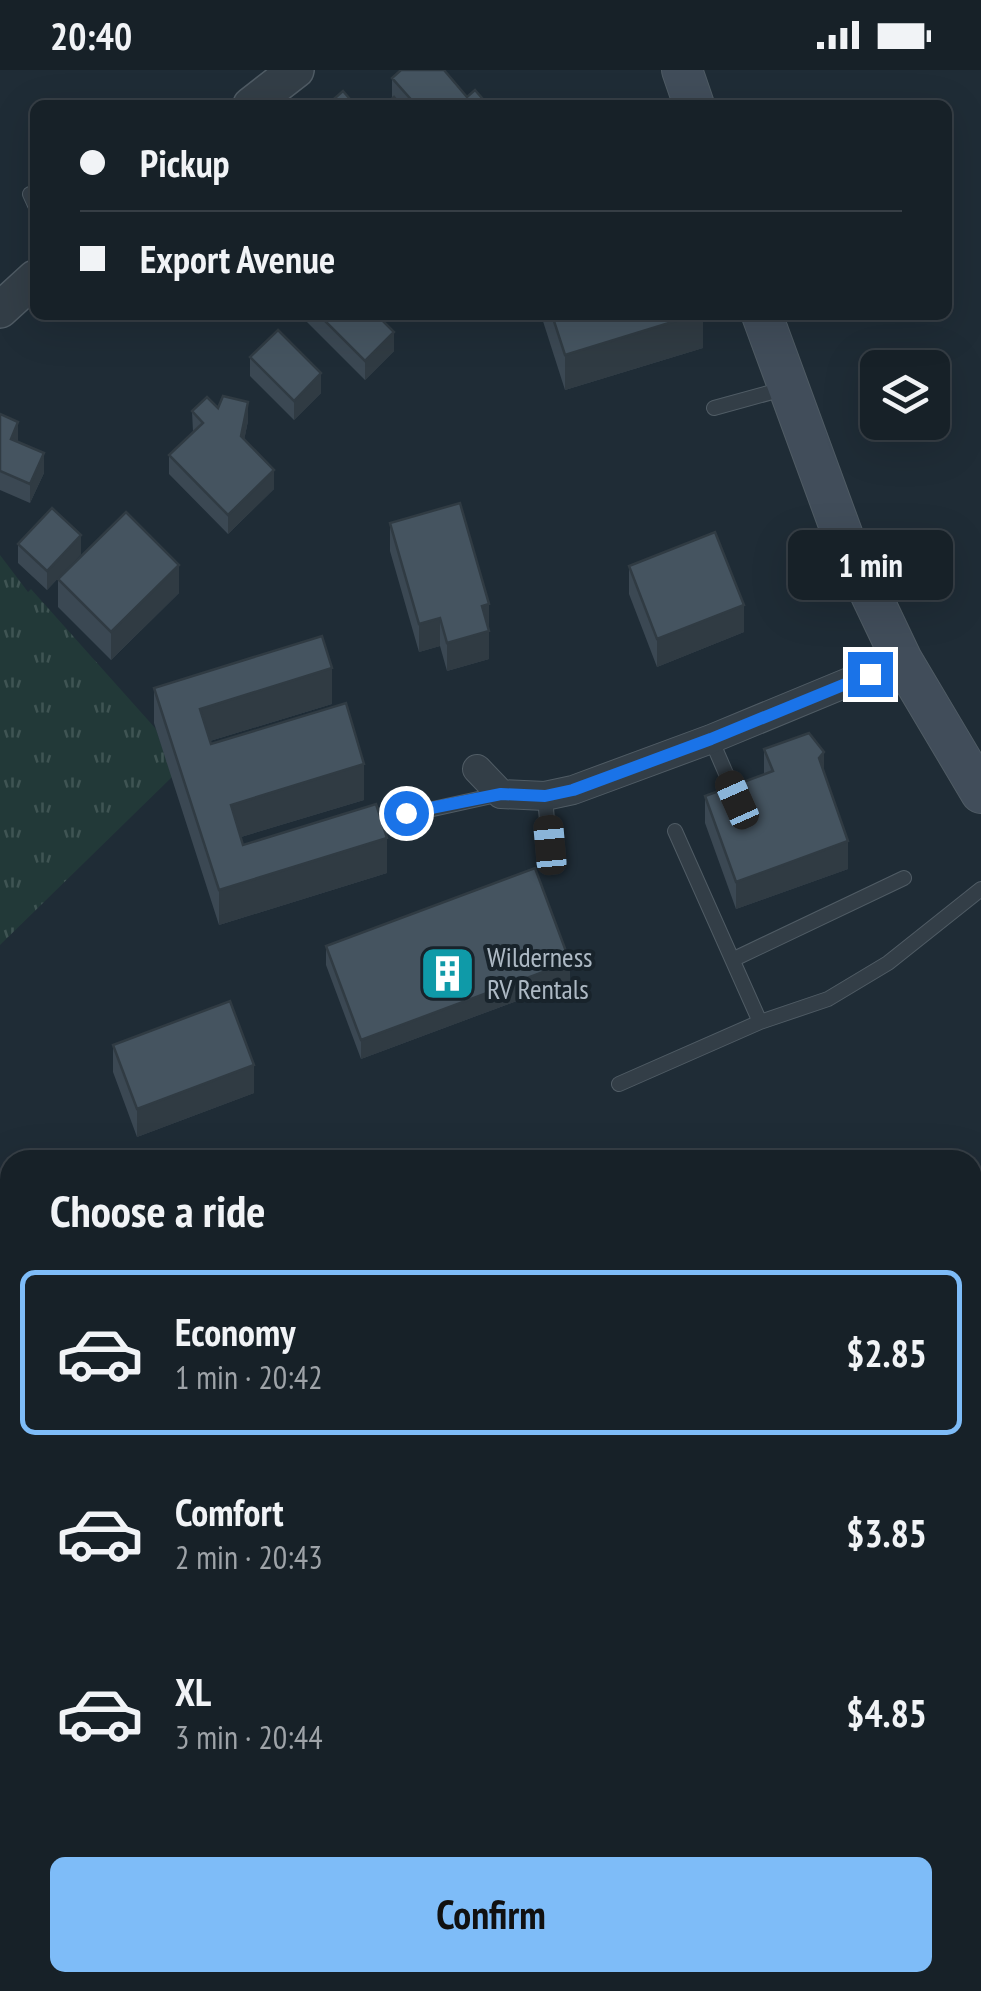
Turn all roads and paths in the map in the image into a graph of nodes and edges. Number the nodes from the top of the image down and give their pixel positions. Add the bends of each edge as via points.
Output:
1 (296, 70) edge
2 (682, 70) edge
3 (258, 100) edge
4 (692, 100) edge
5 (30, 283) edge
6 (0, 310) edge
7 (764, 320) edge
8 (788, 388) junction
9 (714, 408) dead end
10 (902, 660) junction
11 (711, 739) junction
12 (477, 769) dead end
13 (981, 793) edge
14 (501, 794) junction
15 (545, 796) junction
16 (737, 800) edge
17 (392, 818) dead end
18 (674, 830) dead end
19 (550, 845) dead end
20 (904, 878) dead end
21 (981, 889) edge
22 (734, 959) junction
23 (760, 1022) junction
24 (618, 1084) dead end

1 - 3 street
2 - 4 main road
5 - 6 street
7 - 8 main road
8 - 9 lane
8 - 10 main road via 843,536
10 - 11 street
10 - 13 main road
11 - 15 street
11 - 16 lane
12 - 14 street
14 - 15 street
14 - 17 lane
15 - 19 lane
18 - 22 lane
20 - 22 lane
21 - 23 lane via 888,963 828,999
22 - 23 lane
23 - 24 lane

